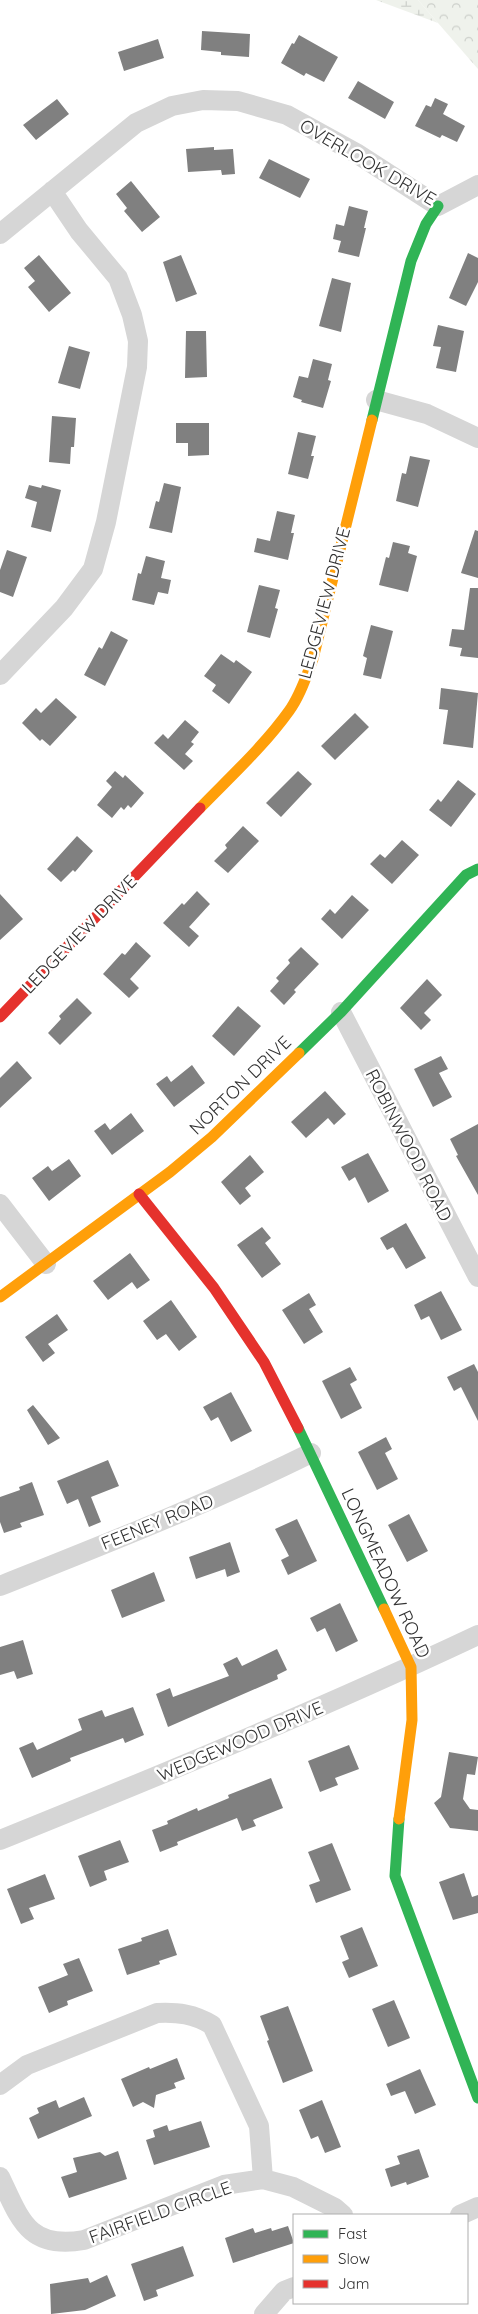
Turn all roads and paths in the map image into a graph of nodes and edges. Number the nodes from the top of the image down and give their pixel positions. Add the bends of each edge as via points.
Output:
1 (478, 185) edge
2 (52, 191) junction
3 (438, 206) junction
4 (0, 234) edge
5 (376, 400) junction
6 (478, 438) edge
7 (0, 675) edge
8 (478, 869) edge
9 (341, 1012) junction
10 (0, 1017) edge
11 (139, 1194) junction
12 (0, 1204) edge
13 (46, 1264) junction
14 (478, 1277) edge
15 (0, 1297) edge
16 (311, 1453) junction
17 (0, 1586) edge
18 (478, 1635) edge
19 (411, 1667) junction
20 (0, 1840) edge
21 (0, 2085) edge
22 (478, 2098) edge
23 (0, 2177) edge
24 (263, 2179) junction
25 (478, 2207) edge
26 (341, 2214) edge
27 (462, 2214) edge
28 (293, 2287) edge
29 (264, 2314) edge

1 - 3 street, OVERLOOK DRIVE
2 - 3 street, OVERLOOK DRIVE via 136,123 172,106 203,100 238,101 287,115 356,153
2 - 4 street, OVERLOOK DRIVE
2 - 7 street via 79,231 118,278 138,340 137,367 106,522 93,569 64,608
3 - 5 street, LEDGEVIEW DRIVE via 426,224 411,261
5 - 6 street via 427,414
5 - 10 street, LEDGEVIEW DRIVE via 313,659 289,711 252,754
8 - 9 street, NORTON DRIVE via 466,875
9 - 11 street, NORTON DRIVE via 212,1137
9 - 14 street, ROBINWOOD ROAD
11 - 13 street, NORTON DRIVE
11 - 16 street, LONGMEADOW ROAD via 214,1288 264,1362
12 - 13 street
13 - 15 street, NORTON DRIVE
16 - 17 street, FEENEY ROAD via 246,1485
16 - 19 street, LONGMEADOW ROAD
18 - 19 street, WEDGEWOOD DRIVE
19 - 20 street, WEDGEWOOD DRIVE via 151,1780
19 - 22 street, LONGMEADOW ROAD via 414,1688 412,1732 398,1821 396,1876
21 - 24 street via 26,2065 157,2013 178,2012 199,2017 212,2025 259,2126
23 - 24 street, FAIRFIELD CIRCLE via 21,2222 30,2231 53,2241 70,2242 84,2240 224,2185
24 - 26 street, FAIRFIELD CIRCLE via 292,2187
25 - 27 street
28 - 29 street via 284,2291

